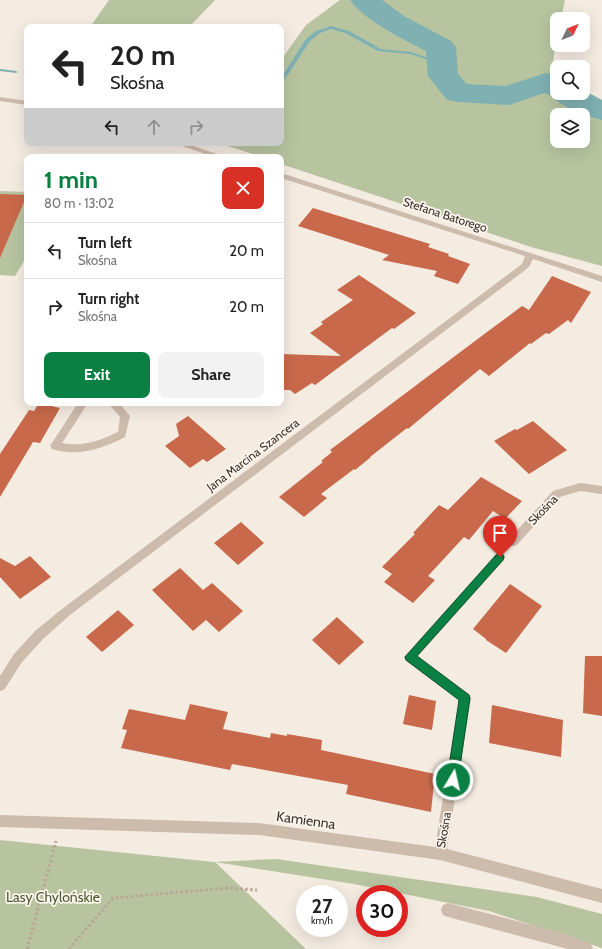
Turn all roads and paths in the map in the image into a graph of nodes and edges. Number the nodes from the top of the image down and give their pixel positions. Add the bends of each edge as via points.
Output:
1 (0, 100) edge
2 (24, 103) edge
3 (187, 146) edge
4 (212, 154) edge
5 (284, 176) edge
6 (530, 255) junction
7 (602, 279) edge
8 (82, 406) edge
9 (116, 406) edge
10 (602, 490) edge
11 (513, 542) dead end
12 (500, 557) dead end
13 (0, 686) edge
14 (0, 821) edge
15 (62, 823) junction
16 (440, 854) junction
17 (257, 890) dead end
18 (602, 896) edge
19 (448, 910) dead end
20 (28, 949) edge
21 (70, 949) edge
22 (586, 949) edge

1 - 2 street
3 - 4 street
5 - 6 street, Stefana Batorego
6 - 7 street, Stefana Batorego
6 - 13 street, Jana Marcina Szancera via 526,266 66,612 28,646
8 - 9 street via 55,446 76,450 98,446 122,434 125,416
10 - 11 street, Skośna via 580,487 557,494
12 - 16 street, Skośna via 410,657 465,698
14 - 15 street, Kamienna
15 - 16 street, Kamienna via 259,829
15 - 20 path
16 - 18 street, Kamienna
17 - 21 path via 228,888 113,898
19 - 22 street via 562,940

